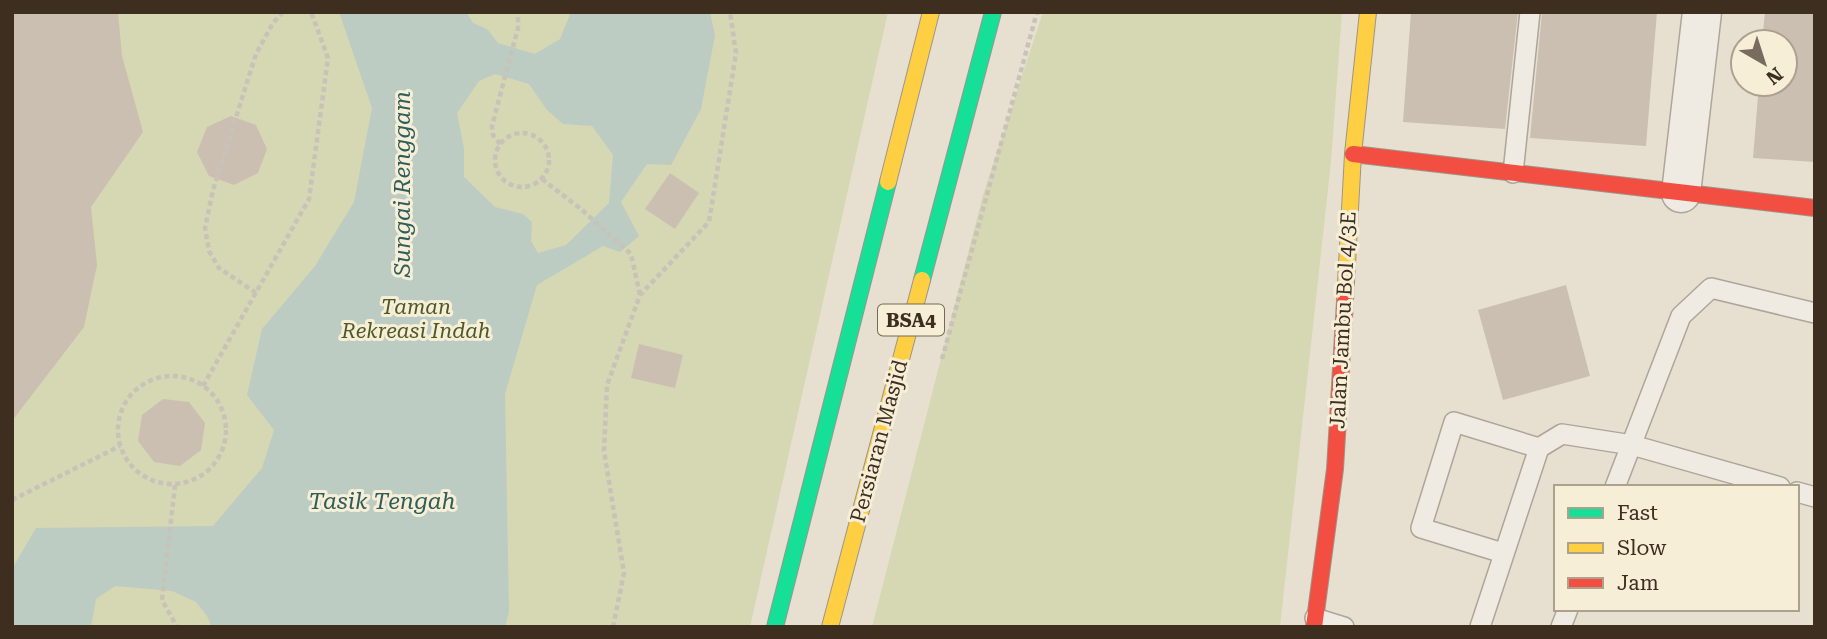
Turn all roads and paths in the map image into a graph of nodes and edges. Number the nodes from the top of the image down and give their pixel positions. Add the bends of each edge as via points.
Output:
1 (283, 12) edge
2 (311, 12) edge
3 (517, 12) edge
4 (730, 12) edge
5 (919, 12) edge
6 (931, 12) edge
7 (993, 12) edge
8 (1037, 12) edge
9 (1368, 12) edge
10 (1530, 12) edge
11 (1702, 12) edge
12 (926, 35) junction
13 (500, 144) junction
14 (1353, 154) junction
15 (1513, 173) junction
16 (542, 178) junction
17 (1681, 193) junction
18 (1815, 208) edge
19 (256, 293) junction
20 (640, 295) junction
21 (1815, 313) edge
22 (942, 360) dead end
23 (203, 386) junction
24 (1632, 445) junction
25 (120, 446) junction
26 (1539, 448) junction
27 (175, 485) junction
28 (1616, 485) edge
29 (1773, 485) edge
30 (12, 500) edge
31 (1503, 554) junction
32 (1314, 622) edge
33 (177, 627) edge
34 (612, 627) edge
35 (775, 627) edge
36 (830, 627) edge
37 (1344, 627) edge
38 (1480, 627) edge

1 - 19 path via 256,54 205,228 209,251 219,268
2 - 19 path via 328,58 309,199
3 - 13 path via 492,126
4 - 20 path via 736,53 709,222
5 - 12 main road
6 - 12 main road, BSA4
7 - 36 main road, Persiaran Masjid / BSA4
8 - 22 path
9 - 14 main road, Jalan Jambu Bol 4/3E
10 - 15 lane
11 - 17 street
12 - 35 main road, BSA4
13 - 16 path via 495,159 502,179 522,188
13 - 16 path via 520,134 542,142 549,156
14 - 15 main road
14 - 32 main road, Jalan Jambu Bol 4/3E via 1335,469
15 - 17 main road
16 - 20 path via 631,254
17 - 18 main road
19 - 23 path
20 - 34 path via 607,385 604,451 624,573
21 - 24 lane via 1711,288 1681,316
23 - 25 path via 177,376 143,384 121,411
23 - 27 path via 219,404 225,439 208,470
24 - 26 lane via 1562,434
24 - 28 lane
24 - 29 lane
25 - 27 path via 141,475
25 - 30 path
26 - 31 lane
26 - 31 lane via 1454,422 1421,528
27 - 33 path via 162,600
31 - 38 lane
32 - 37 lane

